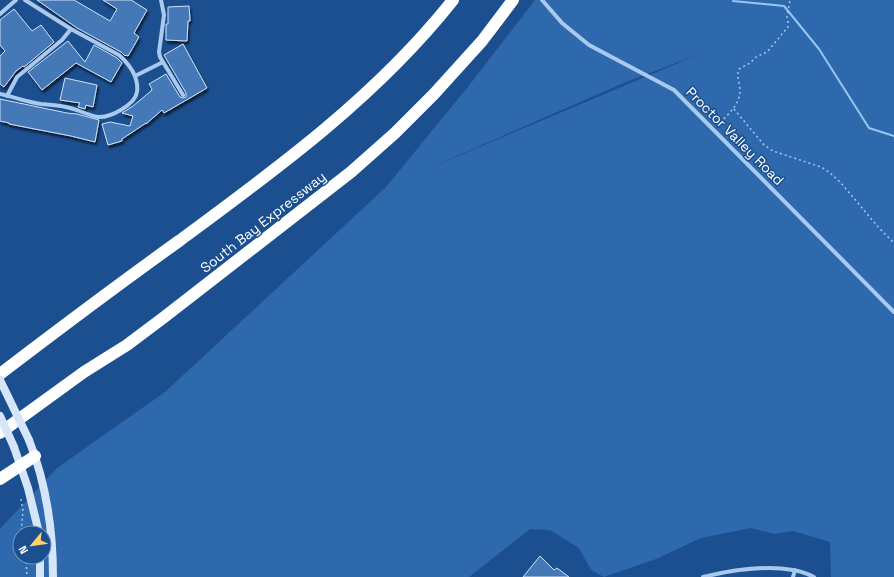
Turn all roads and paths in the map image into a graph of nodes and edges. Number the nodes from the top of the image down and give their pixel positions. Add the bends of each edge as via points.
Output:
1 (16, 0) edge
2 (25, 0) edge
3 (161, 0) edge
4 (453, 0) edge
5 (513, 0) edge
6 (542, 0) edge
7 (790, 0) edge
8 (0, 14) edge
9 (70, 29) junction
10 (163, 62) junction
11 (135, 76) junction
12 (0, 94) edge
13 (183, 95) dead end
14 (8, 96) junction
15 (734, 109) junction
16 (713, 130) junction
17 (894, 243) edge
18 (894, 312) edge
19 (0, 374) edge
20 (0, 380) edge
21 (0, 416) edge
22 (0, 433) edge
23 (35, 456) junction
24 (21, 466) junction
25 (0, 479) edge
26 (21, 499) dead end
27 (21, 525) edge
28 (37, 525) edge
29 (26, 565) edge
30 (40, 565) edge
31 (795, 570) junction
32 (27, 577) edge
33 (40, 577) edge
34 (53, 577) edge
35 (703, 577) edge
36 (793, 577) edge
37 (814, 577) edge

1 - 8 street
2 - 9 street
3 - 10 street via 164,15 159,52
4 - 19 highway via 406,54 346,111 242,194
5 - 22 highway, South Bay Expressway via 496,24 412,117 328,191 164,318
6 - 16 street, Proctor Valley Road via 562,23 589,45 674,90
7 - 15 path via 788,28 767,52 739,69 740,92
9 - 11 street via 119,55 129,64
9 - 14 street via 62,40 17,77
10 - 11 street
10 - 13 street
11 - 14 street via 137,90 133,100 108,116 99,117 66,107
12 - 14 street
15 - 16 path
15 - 17 path via 764,145 773,151 829,172
16 - 18 street, Proctor Valley Road
20 - 23 street, bridge
21 - 24 street, bridge
23 - 24 highway
23 - 34 street via 48,510
24 - 25 highway
24 - 28 street
26 - 27 path via 23,511
29 - 32 path
30 - 33 street
31 - 35 street via 749,569
31 - 36 street
31 - 37 street

